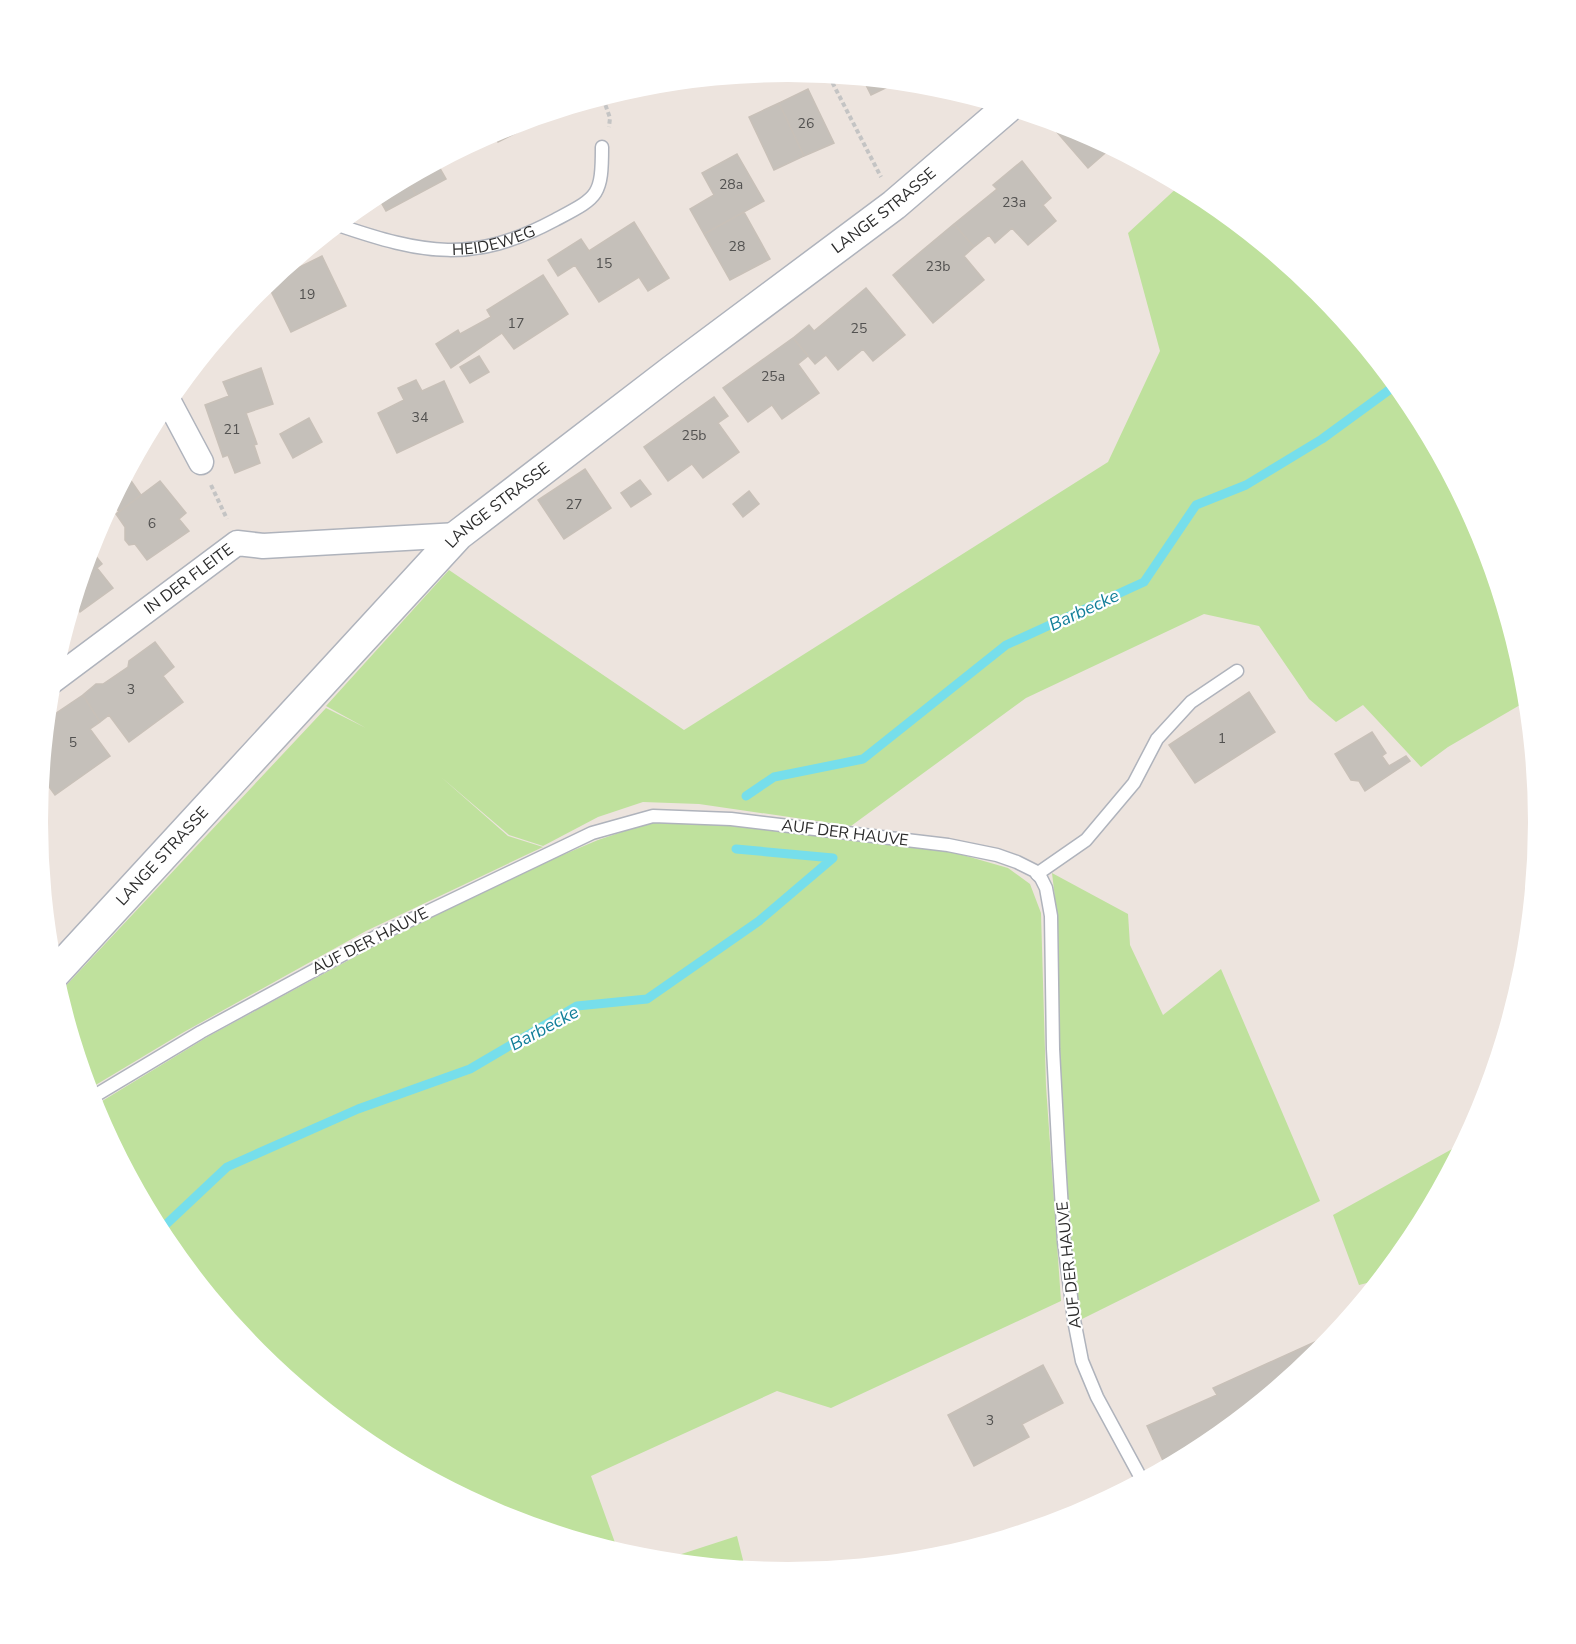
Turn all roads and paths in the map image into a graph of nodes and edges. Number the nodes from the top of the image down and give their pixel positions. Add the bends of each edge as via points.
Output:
1 (833, 84) edge
2 (605, 105) edge
3 (1001, 113) edge
4 (602, 147) joint
5 (894, 205) junction
6 (348, 228) edge
7 (173, 410) edge
8 (200, 460) joint
9 (458, 535) junction
10 (237, 543) junction
11 (1237, 671) dead end
12 (63, 673) edge
13 (1037, 874) junction
14 (62, 965) edge
15 (99, 1093) edge
16 (1138, 1473) edge

1 - 5 path
2 - 4 path via 610,125
3 - 5 street, LANGE STRASSE
4 - 6 lane, HEIDEWEG via 602,183 588,201 509,241 453,251 396,244
5 - 9 street, LANGE STRASSE
7 - 8 street
8 - 10 path
9 - 10 street, IN DER FLEITE via 275,546
9 - 14 street, LANGE STRASSE
10 - 12 street, IN DER FLEITE
11 - 13 lane via 1191,702 1157,739 1134,783 1086,840
13 - 15 lane, AUF DER HAUVE via 997,855 948,845 731,819 653,816 592,833 379,934
13 - 16 lane, AUF DER HAUVE via 1046,888 1051,916 1059,1161 1074,1320 1082,1361 1097,1397

